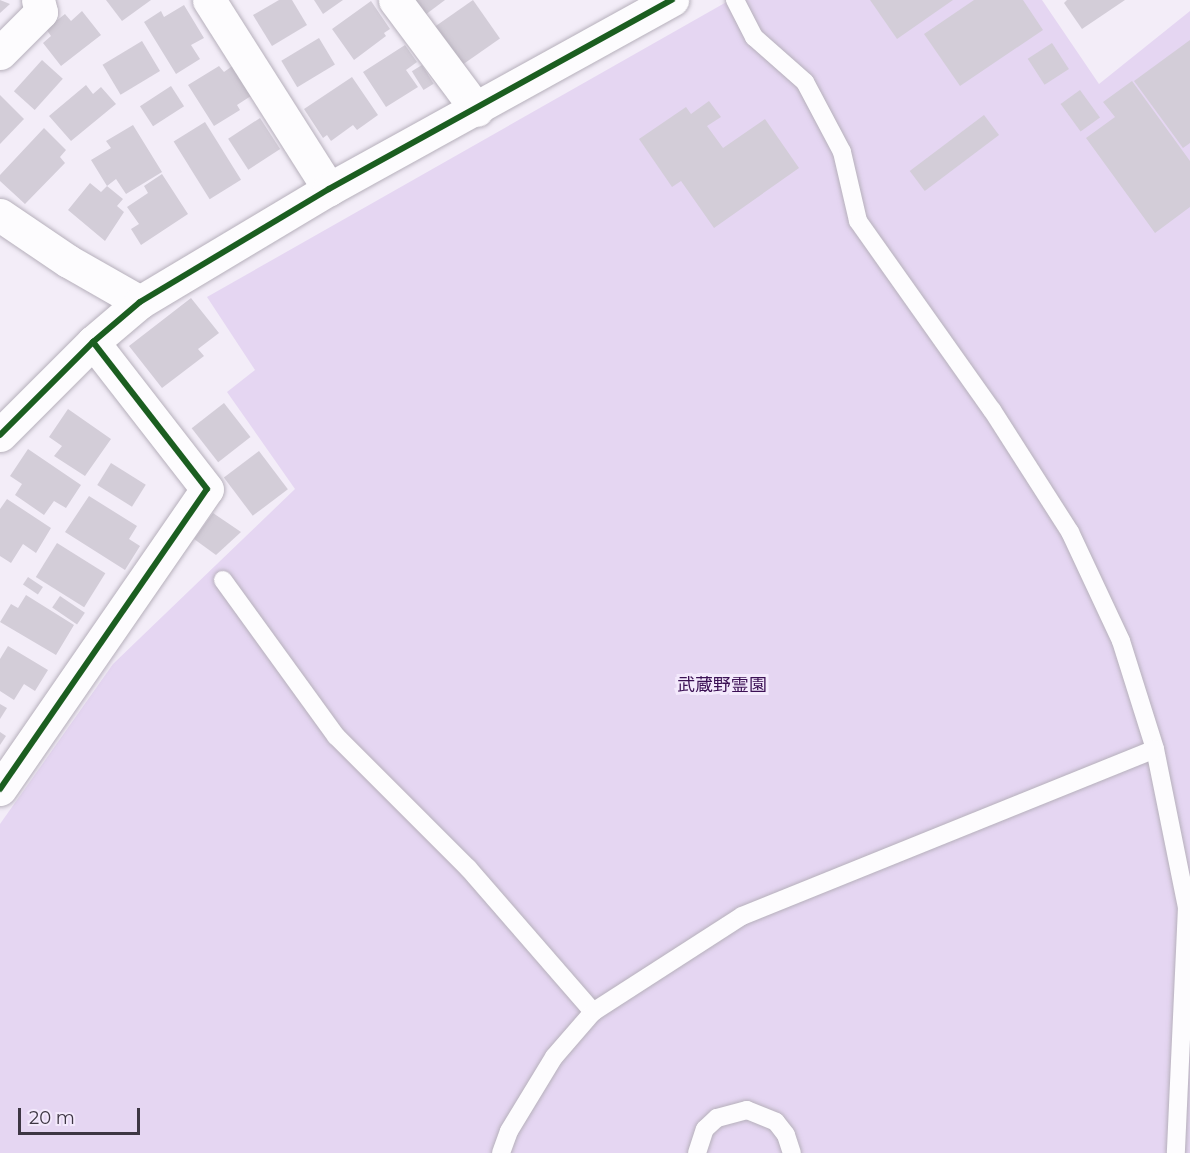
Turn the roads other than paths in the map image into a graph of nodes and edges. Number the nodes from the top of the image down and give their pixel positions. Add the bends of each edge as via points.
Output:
1 (38, 0) edge
2 (209, 0) edge
3 (395, 0) edge
4 (672, 0) edge
5 (735, 0) edge
6 (0, 53) edge
7 (477, 110) junction
8 (329, 189) junction
9 (0, 216) edge
10 (140, 302) junction
11 (93, 342) junction
12 (0, 435) edge
13 (223, 580) dead end
14 (1155, 749) junction
15 (0, 789) edge
16 (593, 1012) junction
17 (501, 1153) edge
18 (696, 1153) edge
19 (792, 1153) edge
20 (1176, 1153) edge

1 - 6 street via 41,12
2 - 8 street
3 - 7 street
4 - 7 street
5 - 14 lane via 754,37 805,82 842,152 858,221 992,410 1070,532 1121,641
7 - 8 street
8 - 10 street
9 - 10 street
10 - 11 street
11 - 12 street
11 - 15 street via 207,489
13 - 16 lane via 336,736 468,868
14 - 16 lane via 742,916
14 - 20 lane via 1187,907
16 - 17 lane via 554,1057 508,1131
18 - 19 lane via 705,1129 717,1118 747,1110 776,1122

